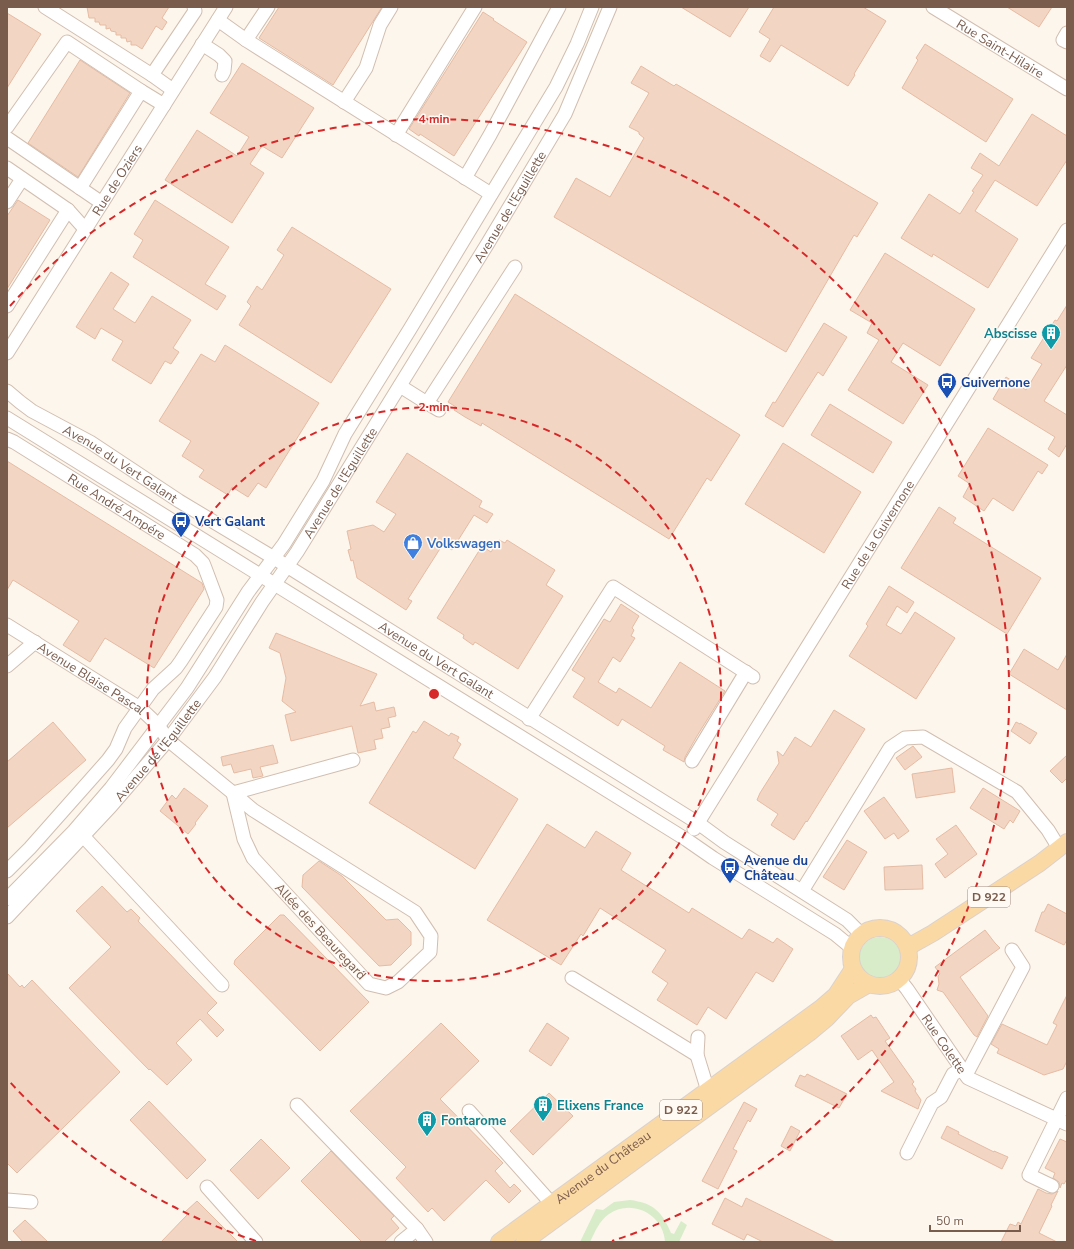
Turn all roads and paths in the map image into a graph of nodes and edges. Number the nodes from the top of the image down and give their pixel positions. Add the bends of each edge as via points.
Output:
1 (45, 7) edge
2 (194, 7) edge
3 (226, 7) edge
4 (268, 7) edge
5 (391, 7) edge
6 (475, 7) edge
7 (559, 7) edge
8 (592, 7) edge
9 (610, 7) edge
10 (933, 7) edge
11 (218, 20) junction
12 (1067, 34) edge
13 (246, 40) junction
14 (1067, 42) edge
15 (202, 44) junction
16 (152, 75) junction
17 (222, 75) dead end
18 (1067, 89) edge
19 (141, 90) junction
20 (173, 90) junction
21 (344, 102) junction
22 (164, 105) junction
23 (7, 127) edge
24 (396, 135) junction
25 (7, 138) edge
26 (7, 168) edge
27 (465, 178) junction
28 (22, 179) junction
29 (80, 188) junction
30 (491, 194) junction
31 (7, 202) edge
32 (102, 203) junction
33 (68, 210) junction
34 (85, 229) junction
35 (1067, 230) edge
36 (515, 267) dead end
37 (7, 306) edge
38 (7, 353) edge
39 (400, 386) junction
40 (7, 391) edge
41 (427, 403) junction
42 (439, 410) dead end
43 (7, 418) edge
44 (7, 439) edge
45 (274, 558) junction
46 (287, 567) junction
47 (260, 574) junction
48 (275, 583) junction
49 (7, 625) edge
50 (35, 642) junction
51 (7, 666) edge
52 (140, 708) junction
53 (529, 718) junction
54 (158, 725) junction
55 (168, 740) junction
56 (353, 760) dead end
57 (692, 761) dead end
58 (233, 793) junction
59 (698, 823) junction
60 (83, 836) junction
61 (687, 840) junction
62 (1063, 845) edge
63 (7, 871) edge
64 (802, 891) junction
65 (7, 899) edge
66 (7, 916) edge
67 (861, 934) junction
68 (908, 947) junction
69 (852, 948) junction
70 (1012, 950) dead end
71 (853, 969) junction
72 (572, 978) dead end
73 (899, 979) junction
74 (869, 984) junction
75 (222, 985) dead end
76 (698, 1037) dead end
77 (697, 1055) junction
78 (964, 1072) junction
79 (708, 1091) junction
80 (1067, 1098) edge
81 (297, 1106) dead end
82 (469, 1111) dead end
83 (1062, 1122) edge
84 (907, 1153) dead end
85 (1052, 1186) dead end
86 (207, 1187) dead end
87 (7, 1200) edge
88 (31, 1202) dead end
89 (552, 1204) junction
90 (417, 1229) junction
91 (256, 1242) edge
92 (401, 1242) edge
93 (426, 1242) edge
94 (499, 1242) edge
95 (524, 1242) edge

1 - 16 street
2 - 16 street via 194,11
3 - 11 street, Rue de Oziers
4 - 13 street
5 - 21 street via 380,25 366,68
6 - 24 street
7 - 27 street
8 - 30 street, Avenue de l'Eguillette via 556,88
9 - 39 street, Avenue de l'Eguillette via 565,114
10 - 18 street, Rue Saint-Hilaire
11 - 13 street
11 - 15 street, Rue de Oziers
12 - 14 street via 1063,40
13 - 21 street
15 - 17 street via 225,61
15 - 20 street, Rue de Oziers
16 - 20 street
19 - 22 street
19 - 23 street via 67,42
19 - 29 street
20 - 22 street, Rue de Oziers
21 - 24 street
22 - 32 street, Rue de Oziers
24 - 27 street
25 - 29 street
26 - 28 street
27 - 30 street
28 - 31 street
28 - 33 street
29 - 32 street
30 - 45 street, Avenue de l'Eguillette via 345,434 323,481
32 - 34 street, Rue de Oziers
33 - 34 street
33 - 37 street
34 - 38 street, Rue de Oziers
35 - 59 street, Rue de la Guivernone
36 - 41 street
39 - 41 street
39 - 46 street, Avenue de l'Eguillette
40 - 45 street, Avenue du Vert Galant via 32,411 90,442 179,502
41 - 42 street
43 - 47 street, Avenue du Vert Galant
44 - 52 street, Rue André Ampére via 195,555 203,563 217,600 216,607 181,662 153,689
45 - 46 street, Avenue du Vert Galant
45 - 47 street, Avenue de l'Eguillette
46 - 48 street, Avenue de l'Eguillette
46 - 53 street, Avenue du Vert Galant
47 - 48 street, Avenue du Vert Galant
47 - 54 street, Avenue de l'Eguillette via 187,688
48 - 55 street, Avenue de l'Eguillette via 215,677
48 - 61 street, Avenue du Vert Galant
49 - 50 street, Avenue Blaise Pascal
50 - 51 street
50 - 52 street, Avenue Blaise Pascal
52 - 54 street, Avenue Blaise Pascal
52 - 63 street, Rue André Ampére via 125,728 108,760
53 - 57 street via 613,587 749,674
53 - 59 street, Avenue du Vert Galant
54 - 55 street, Avenue Blaise Pascal
54 - 65 street, Avenue de l'Eguillette via 111,788 74,831
55 - 58 street, Allée des Beauregard
55 - 60 street, Avenue de l'Eguillette
56 - 58 street
58 - 58 street, Allée des Beauregard via 253,810 415,912 430,936 430,952 398,982 386,988 369,984 253,858 244,839
59 - 61 street, Rue de la Guivernone
59 - 64 street, Avenue du Vert Galant
60 - 66 street, Avenue de l'Eguillette
60 - 75 street
61 - 69 street, Avenue du Vert Galant via 835,934
62 - 64 street via 1017,792 923,737 905,738 890,748
62 - 68 main road, D 922 via 1040,863
64 - 67 street, Avenue du Vert Galant via 847,920
67 - 68 main road via 868,930 884,928 901,937
67 - 69 main road
68 - 73 main road via 906,971
69 - 71 main road via 850,958
70 - 78 street via 1023,967
71 - 74 main road via 859,978
71 - 79 main road, Avenue du Château / D 922 via 830,1001
72 - 77 street
73 - 74 main road via 889,985
73 - 78 street, Rue Colette
74 - 95 main road, Avenue du Château / D 922 via 848,996 809,1033
76 - 77 street
77 - 79 street
78 - 83 street, Rue Colette via 968,1078
78 - 84 street via 953,1074 941,1097 932,1103
79 - 89 main road, Avenue du Château / D 922
80 - 83 street
81 - 90 street
82 - 89 street
83 - 85 street via 1030,1175
86 - 91 street
87 - 88 street
89 - 94 main road, Avenue du Château / D 922
90 - 92 street
90 - 93 street

